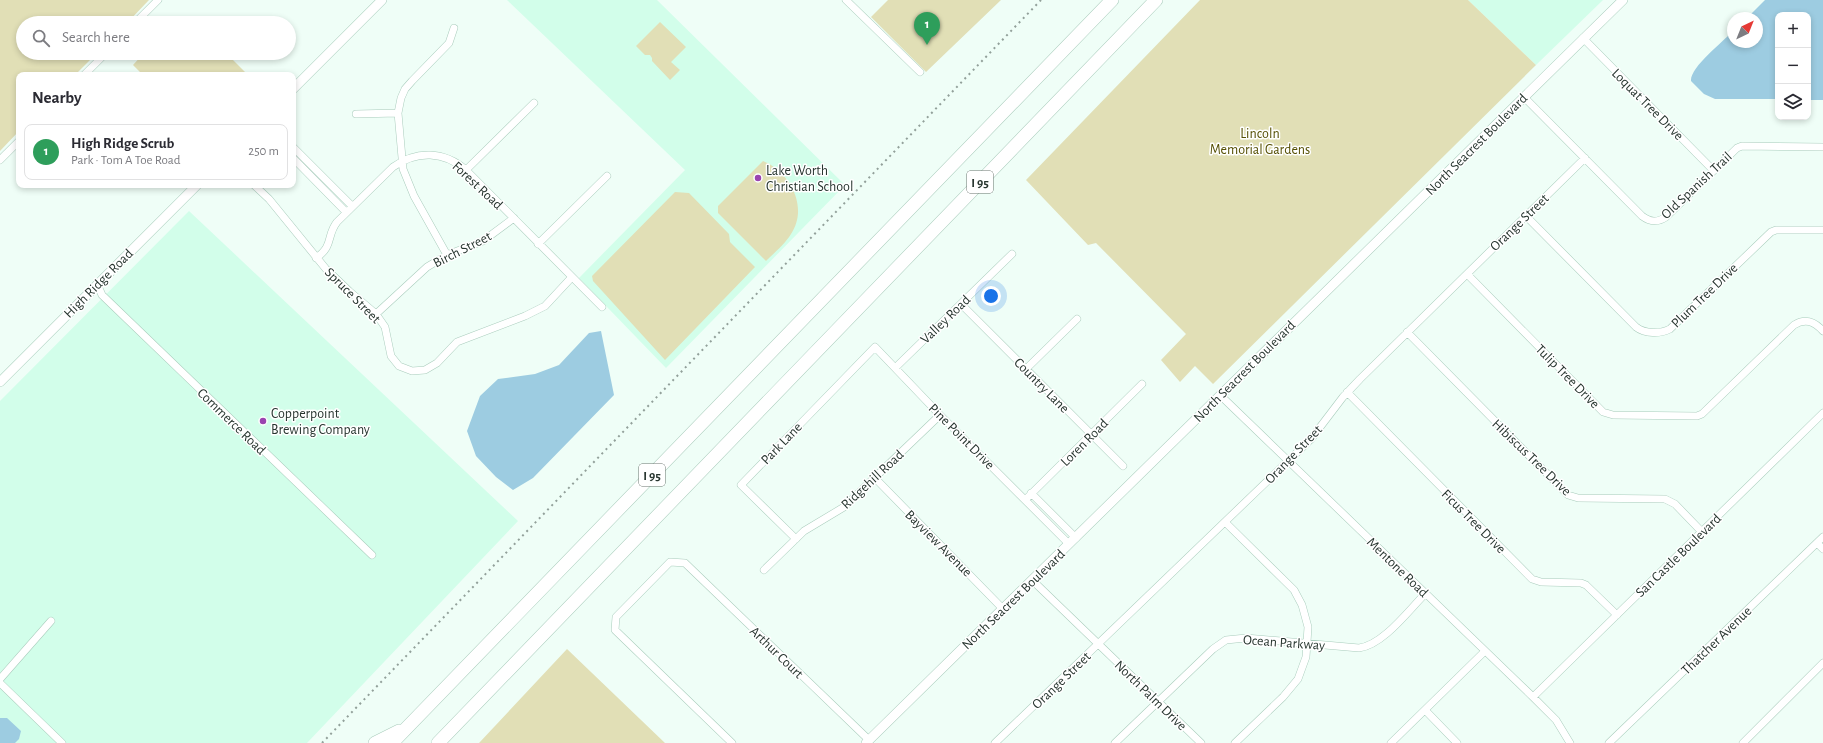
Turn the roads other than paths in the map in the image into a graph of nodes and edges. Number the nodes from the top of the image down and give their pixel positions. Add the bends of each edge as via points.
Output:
1 (158, 0) edge
2 (382, 0) edge
3 (846, 0) edge
4 (1112, 0) edge
5 (1156, 0) edge
6 (1623, 0) edge
7 (142, 16) edge
8 (454, 28) dead end
9 (1583, 38) junction
10 (99, 60) edge
11 (87, 72) edge
12 (920, 72) dead end
13 (296, 86) edge
14 (1524, 97) junction
15 (534, 103) dead end
16 (398, 113) junction
17 (356, 114) dead end
18 (16, 144) edge
19 (1823, 147) edge
20 (296, 150) edge
21 (1584, 158) junction
22 (0, 160) edge
23 (403, 160) junction
24 (296, 161) edge
25 (312, 166) junction
26 (466, 170) junction
27 (1713, 170) junction
28 (307, 172) junction
29 (606, 176) dead end
30 (194, 188) edge
31 (257, 188) edge
32 (352, 206) junction
33 (346, 212) junction
34 (1526, 216) junction
35 (514, 218) junction
36 (1823, 230) edge
37 (538, 244) junction
38 (1012, 254) dead end
39 (447, 255) junction
40 (316, 258) junction
41 (1467, 274) junction
42 (572, 277) junction
43 (96, 284) junction
44 (961, 304) junction
45 (602, 307) dead end
46 (376, 314) junction
47 (1077, 319) dead end
48 (1823, 331) edge
49 (1408, 332) junction
50 (875, 347) joint
51 (895, 368) junction
52 (1026, 369) junction
53 (0, 382) edge
54 (1142, 384) dead end
55 (1347, 392) junction
56 (1220, 395) junction
57 (940, 415) junction
58 (1822, 418) edge
59 (1091, 434) junction
60 (1288, 461) junction
61 (1123, 466) dead end
62 (874, 477) junction
63 (1031, 494) junction
64 (1026, 499) junction
65 (1056, 518) junction
66 (1225, 522) junction
67 (1050, 524) junction
68 (1702, 532) junction
69 (1823, 537) edge
70 (796, 538) junction
71 (1072, 541) junction
72 (1817, 542) junction
73 (1823, 548) edge
74 (372, 555) dead end
75 (764, 570) dead end
76 (1032, 580) junction
77 (1425, 594) junction
78 (1003, 609) junction
79 (1617, 615) junction
80 (51, 621) dead end
81 (1308, 643) junction
82 (1099, 644) junction
83 (1485, 652) junction
84 (1823, 663) edge
85 (0, 679) edge
86 (0, 684) edge
87 (1533, 697) junction
88 (1158, 702) junction
89 (1425, 710) junction
90 (407, 727) junction
91 (868, 742) edge
92 (62, 743) edge
93 (376, 743) edge
94 (392, 743) edge
95 (438, 743) edge
96 (732, 743) edge
97 (995, 743) edge
98 (1116, 743) edge
99 (1201, 743) edge
100 (1236, 743) edge
101 (1391, 743) edge
102 (1457, 743) edge
103 (1570, 743) edge
104 (1609, 743) edge
105 (1743, 743) edge

1 - 7 street
2 - 13 street
3 - 12 street
4 - 90 highway, I 95
5 - 95 highway, I 95
6 - 9 street, North Seacrest Boulevard
8 - 16 street via 449,43 405,89
9 - 14 street, North Seacrest Boulevard
9 - 27 street, Loquat Tree Drive
10 - 11 street
14 - 21 street, Old Spanish Trail
14 - 56 street, North Seacrest Boulevard
15 - 26 street
16 - 17 street
16 - 23 street
18 - 22 street
19 - 27 street, Old Spanish Trail via 1742,146
20 - 25 street
21 - 27 street, Old Spanish Trail via 1642,216 1651,221 1666,217
21 - 34 street, Orange Street
23 - 26 street, Forest Road via 435,155 452,160
23 - 32 street, Forest Road
23 - 39 street via 403,169 414,196
24 - 28 street
25 - 28 street
25 - 32 street
26 - 35 street, Forest Road
28 - 33 street
29 - 37 street
30 - 43 street, High Ridge Road
31 - 40 street, Spruce Street
32 - 33 street, Forest Road
33 - 40 street, Forest Road via 333,226 327,249
34 - 36 street, Plum Tree Drive via 1636,327 1645,332 1670,329 1771,232
34 - 41 street, Orange Street
35 - 37 street, Forest Road
35 - 39 street, Birch Street via 483,241
37 - 42 street, Forest Road
38 - 44 street, Valley Road
39 - 46 street, Birch Street via 427,267
40 - 46 street, Spruce Street
41 - 48 street, Tulip Tree Drive via 1603,412 1613,415 1697,416 1794,325 1803,320 1814,322
41 - 49 street, Orange Street
42 - 45 street, Forest Road
42 - 46 street, Spruce Street via 545,306 458,342 437,363 425,370 412,371 400,366 391,356 385,327
43 - 53 street, High Ridge Road
43 - 74 street, Commerce Road via 102,295
44 - 51 street, Valley Road
44 - 52 street, Country Lane
47 - 52 street
49 - 55 street, Orange Street
49 - 68 street, Hibiscus Tree Drive via 1568,495 1578,498 1665,499 1675,504
50 - 51 street, Pine Point Drive
50 - 70 street, Park Lane via 741,484
51 - 57 street, Pine Point Drive
52 - 59 street, Country Lane
54 - 59 street, Loren Road
55 - 60 street, Orange Street via 1318,430
55 - 79 street, Ficus Tree Drive via 1532,579 1586,585
56 - 60 street, Mentone Road
56 - 71 street, North Seacrest Boulevard
57 - 62 street, Ridgehill Road
57 - 64 street, Pine Point Drive
58 - 68 street, San Castle Boulevard
59 - 61 street, Country Lane
59 - 63 street, Loren Road
60 - 66 street, Orange Street
60 - 77 street, Mentone Road
62 - 70 street, Ridgehill Road via 844,507
62 - 78 street, Bayview Avenue
63 - 64 street, Loren Road
63 - 65 street
64 - 67 street, Pine Point Drive
65 - 67 street
65 - 71 street
66 - 81 street via 1294,590 1306,616
66 - 82 street, Orange Street
67 - 71 street, Pine Point Drive
68 - 79 street, San Castle Boulevard
69 - 72 street, Thatcher Avenue
70 - 75 street, Ridgehill Road
71 - 76 street, North Seacrest Boulevard
72 - 73 street
72 - 104 street, Thatcher Avenue
76 - 78 street, North Seacrest Boulevard
76 - 82 street, North Palm Drive
77 - 81 street, Ocean Parkway via 1382,637 1366,647
77 - 83 street, Mentone Road
78 - 91 street, North Seacrest Boulevard
79 - 87 street, San Castle Boulevard
80 - 85 street
81 - 88 street, Ocean Parkway via 1246,638 1226,640 1213,649
81 - 100 street via 1303,668 1291,688
82 - 88 street, North Palm Drive
82 - 97 street, Orange Street
83 - 87 street, Mentone Road
83 - 89 street
84 - 105 street
86 - 92 street
87 - 103 street, Mentone Road via 1556,720
88 - 98 street, Ocean Parkway
88 - 99 street, North Palm Drive
89 - 101 street
89 - 102 street
90 - 93 highway
90 - 94 highway, I 95
91 - 96 street, Arthur Court via 686,563 670,562 616,617 615,630

